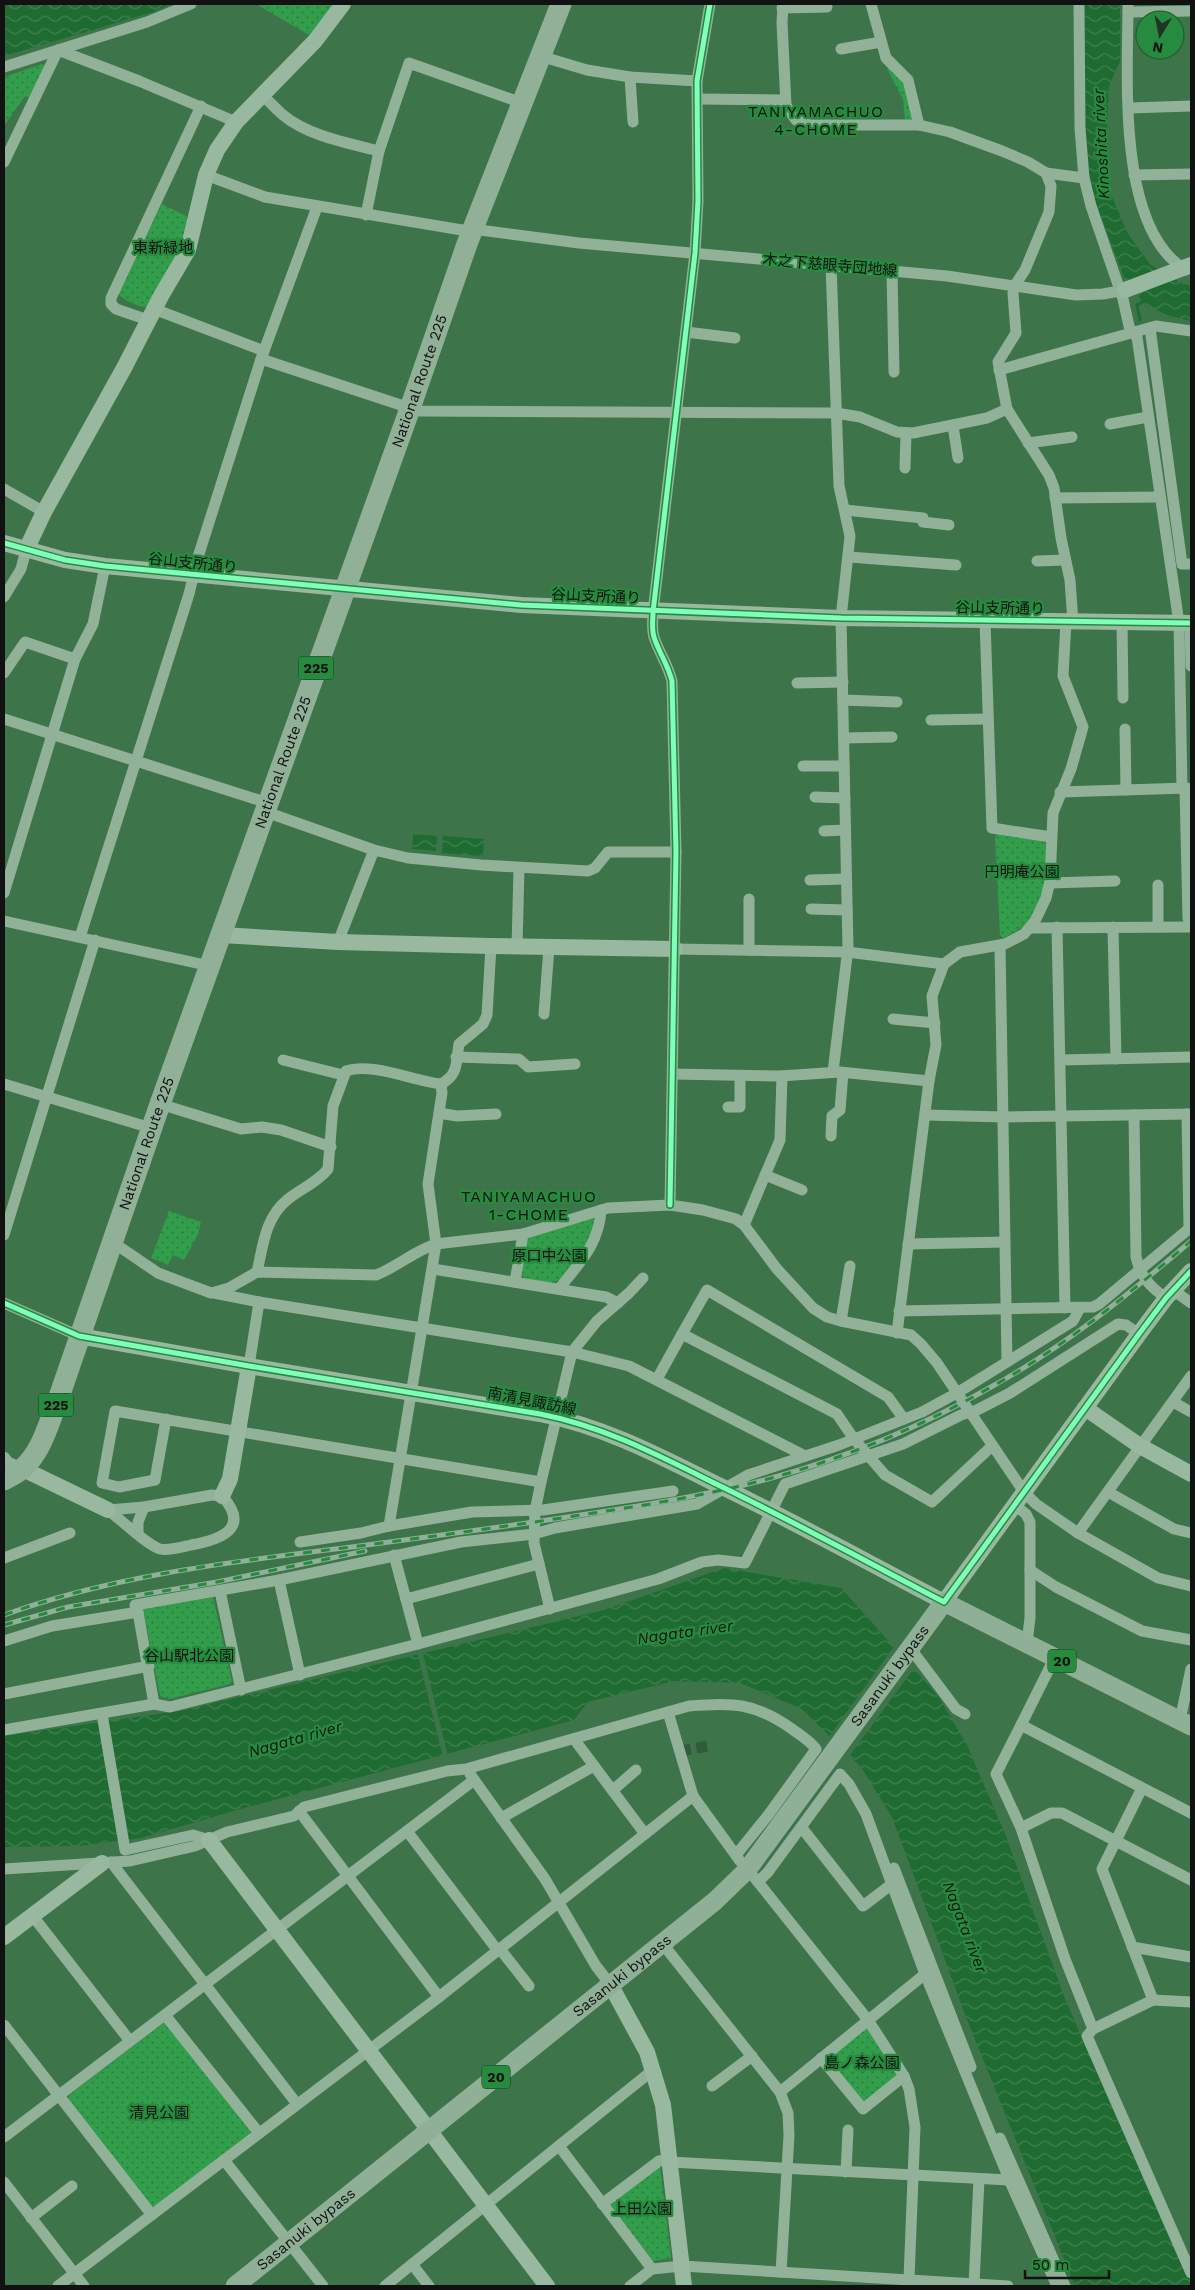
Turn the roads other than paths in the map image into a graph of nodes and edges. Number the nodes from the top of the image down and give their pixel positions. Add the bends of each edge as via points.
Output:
1 (191, 4) edge
2 (343, 4) edge
3 (561, 4) edge
4 (710, 4) edge
5 (871, 4) edge
6 (1079, 4) edge
7 (783, 6) edge
8 (827, 7) dead end
9 (1128, 8) edge
10 (1191, 11) edge
11 (881, 42) junction
12 (842, 49) dead end
13 (58, 50) junction
14 (540, 56) junction
15 (4, 68) edge
16 (630, 77) junction
17 (697, 81) junction
18 (263, 96) junction
19 (698, 99) junction
20 (522, 103) junction
21 (786, 105) junction
22 (201, 106) junction
23 (1191, 106) edge
24 (1129, 108) junction
25 (236, 122) junction
26 (633, 122) dead end
27 (918, 125) junction
28 (379, 151) junction
29 (4, 162) edge
30 (1046, 173) junction
31 (1191, 174) edge
32 (206, 175) junction
33 (1134, 175) junction
34 (1084, 178) junction
35 (317, 206) junction
36 (366, 215) junction
37 (472, 229) junction
38 (696, 253) junction
39 (831, 265) junction
40 (1188, 269) edge
41 (892, 271) junction
42 (1015, 285) junction
43 (1122, 290) junction
44 (151, 315) junction
45 (1150, 328) junction
46 (1191, 331) edge
47 (686, 332) junction
48 (1132, 333) junction
49 (736, 338) dead end
50 (262, 355) junction
51 (999, 370) junction
52 (894, 372) dead end
53 (410, 409) junction
54 (1007, 409) junction
55 (836, 413) junction
56 (676, 414) junction
57 (1148, 417) junction
58 (1110, 424) dead end
59 (953, 426) junction
60 (906, 433) junction
61 (1072, 437) dead end
62 (1028, 443) junction
63 (958, 458) dead end
64 (905, 468) dead end
65 (4, 489) edge
66 (1160, 497) junction
67 (1055, 498) junction
68 (845, 510) junction
69 (44, 512) junction
70 (949, 525) dead end
71 (4, 543) edge
72 (26, 550) junction
73 (849, 557) junction
74 (1065, 560) junction
75 (1037, 561) dead end
76 (1191, 564) edge
77 (956, 565) dead end
78 (105, 566) junction
79 (194, 576) junction
80 (344, 590) junction
81 (4, 597) edge
82 (653, 612) junction
83 (841, 618) junction
84 (984, 620) junction
85 (1069, 622) junction
86 (1122, 622) junction
87 (1187, 623) edge
88 (75, 659) junction
89 (1191, 666) edge
90 (4, 673) edge
91 (842, 682) junction
92 (797, 683) dead end
93 (1123, 698) dead end
94 (843, 700) junction
95 (897, 702) dead end
96 (4, 719) edge
97 (987, 719) junction
98 (931, 720) dead end
99 (1125, 729) dead end
100 (51, 734) junction
101 (892, 737) dead end
102 (844, 738) junction
103 (136, 760) junction
104 (802, 766) dead end
105 (844, 766) junction
106 (1186, 788) edge
107 (1126, 790) junction
108 (1060, 792) junction
109 (815, 797) dead end
110 (845, 798) junction
111 (267, 808) junction
112 (846, 830) junction
113 (824, 831) dead end
114 (1051, 837) junction
115 (374, 850) junction
116 (676, 852) junction
117 (519, 868) junction
118 (810, 880) dead end
119 (846, 880) junction
120 (1115, 881) dead end
121 (1050, 883) junction
122 (1158, 885) dead end
123 (4, 893) edge
124 (749, 899) dead end
125 (811, 910) dead end
126 (847, 910) junction
127 (4, 921) edge
128 (1191, 926) edge
129 (1113, 927) junction
130 (1158, 927) junction
131 (1030, 928) junction
132 (1057, 928) junction
133 (221, 935) junction
134 (80, 937) junction
135 (95, 940) junction
136 (338, 942) junction
137 (999, 944) junction
138 (491, 946) junction
139 (517, 947) junction
140 (549, 947) junction
141 (675, 949) junction
142 (749, 950) junction
143 (847, 952) junction
144 (944, 964) junction
145 (210, 966) junction
146 (544, 1014) dead end
147 (893, 1018) dead end
148 (935, 1023) junction
149 (456, 1056) junction
150 (1191, 1058) edge
151 (1116, 1059) junction
152 (283, 1060) dead end
153 (1061, 1060) junction
154 (575, 1064) dead end
155 (838, 1073) junction
156 (673, 1074) junction
157 (343, 1076) junction
158 (740, 1076) junction
159 (782, 1076) junction
160 (929, 1081) junction
161 (4, 1084) edge
162 (441, 1084) junction
163 (48, 1097) junction
164 (160, 1104) junction
165 (739, 1107) dead end
166 (440, 1113) junction
167 (496, 1114) dead end
168 (1189, 1114) edge
169 (1134, 1115) junction
170 (925, 1116) junction
171 (1062, 1116) junction
172 (1004, 1117) junction
173 (151, 1128) junction
174 (830, 1136) dead end
175 (330, 1147) junction
176 (765, 1175) junction
177 (802, 1190) dead end
178 (670, 1204) junction
179 (601, 1210) junction
180 (744, 1225) junction
181 (1190, 1227) edge
182 (523, 1234) junction
183 (4, 1235) edge
184 (112, 1241) junction
185 (1005, 1242) junction
186 (436, 1244) junction
187 (908, 1244) junction
188 (850, 1266) dead end
189 (433, 1269) junction
190 (1139, 1270) junction
191 (1191, 1271) edge
192 (258, 1272) junction
193 (643, 1278) dead end
194 (515, 1282) junction
195 (559, 1289) junction
196 (210, 1292) junction
197 (1169, 1294) junction
198 (259, 1302) junction
199 (4, 1303) edge
200 (618, 1303) junction
201 (1191, 1303) edge
202 (1065, 1308) junction
203 (1080, 1308) junction
204 (1006, 1309) junction
205 (899, 1311) junction
206 (841, 1321) junction
207 (422, 1328) junction
208 (897, 1333) junction
209 (682, 1334) junction
210 (1139, 1334) junction
211 (79, 1336) junction
212 (572, 1352) junction
213 (1007, 1362) junction
214 (249, 1366) junction
215 (1191, 1376) edge
216 (657, 1379) junction
217 (411, 1393) junction
218 (957, 1393) junction
219 (1172, 1402) junction
220 (1085, 1408) junction
221 (969, 1412) junction
222 (1191, 1412) edge
223 (556, 1417) junction
224 (166, 1419) junction
225 (904, 1419) junction
226 (238, 1431) junction
227 (854, 1439) junction
228 (992, 1446) junction
229 (1140, 1446) junction
230 (805, 1456) junction
231 (869, 1456) junction
232 (4, 1457) edge
233 (400, 1458) junction
234 (23, 1469) junction
235 (1191, 1474) edge
236 (4, 1480) edge
237 (542, 1482) junction
238 (724, 1488) junction
239 (673, 1491) dead end
240 (1108, 1492) junction
241 (222, 1496) junction
242 (1020, 1499) junction
243 (144, 1507) junction
244 (108, 1510) junction
245 (535, 1511) junction
246 (772, 1511) junction
247 (389, 1526) junction
248 (70, 1533) dead end
249 (138, 1533) junction
250 (1191, 1533) edge
251 (534, 1534) junction
252 (1078, 1534) junction
253 (300, 1542) dead end
254 (394, 1555) junction
255 (4, 1558) edge
256 (539, 1564) junction
257 (1030, 1570) junction
258 (279, 1580) junction
259 (1191, 1586) edge
260 (220, 1591) junction
261 (406, 1599) junction
262 (944, 1602) junction
263 (550, 1609) junction
264 (138, 1612) junction
265 (1191, 1640) edge
266 (4, 1641) edge
267 (1027, 1643) junction
268 (418, 1644) junction
269 (911, 1650) junction
270 (1055, 1657) junction
271 (149, 1666) junction
272 (1191, 1669) edge
273 (300, 1674) junction
274 (241, 1690) junction
275 (1189, 1692) edge
276 (4, 1694) edge
277 (154, 1704) junction
278 (668, 1712) junction
279 (102, 1714) junction
280 (965, 1714) dead end
281 (1186, 1723) edge
282 (1021, 1725) junction
283 (4, 1730) edge
284 (574, 1739) junction
285 (832, 1756) junction
286 (594, 1766) junction
287 (466, 1769) junction
288 (636, 1770) dead end
289 (474, 1780) junction
290 (1142, 1788) junction
291 (613, 1790) junction
292 (693, 1796) junction
293 (299, 1811) junction
294 (1191, 1814) edge
295 (501, 1818) junction
296 (802, 1828) junction
297 (1021, 1828) junction
298 (407, 1831) junction
299 (645, 1834) junction
300 (209, 1840) junction
301 (1117, 1841) junction
302 (106, 1862) junction
303 (4, 1869) edge
304 (747, 1869) junction
305 (348, 1876) junction
306 (1191, 1880) edge
307 (892, 1884) junction
308 (559, 1902) junction
309 (32, 1916) junction
310 (276, 1930) junction
311 (4, 1938) edge
312 (662, 1943) junction
313 (1132, 1947) junction
314 (499, 1950) junction
315 (1191, 1957) edge
316 (925, 1974) junction
317 (205, 1984) junction
318 (610, 1984) junction
319 (529, 1986) dead end
320 (439, 1997) junction
321 (1153, 2000) junction
322 (1191, 2002) edge
323 (165, 2015) junction
324 (868, 2020) junction
325 (4, 2025) edge
326 (1094, 2028) junction
327 (130, 2041) junction
328 (368, 2050) junction
329 (752, 2056) junction
330 (821, 2058) junction
331 (653, 2070) junction
332 (904, 2076) junction
333 (712, 2086) dead end
334 (780, 2092) junction
335 (59, 2096) junction
336 (297, 2104) junction
337 (848, 2130) dead end
338 (430, 2131) junction
339 (259, 2133) junction
340 (4, 2137) edge
341 (558, 2146) junction
342 (224, 2160) junction
343 (670, 2160) junction
344 (787, 2169) junction
345 (846, 2172) junction
346 (913, 2175) junction
347 (978, 2179) junction
348 (1010, 2180) junction
349 (4, 2182) edge
350 (72, 2186) dead end
351 (602, 2204) junction
352 (485, 2205) junction
353 (152, 2215) junction
354 (31, 2218) junction
355 (288, 2243) junction
356 (412, 2264) junction
357 (682, 2266) junction
358 (652, 2269) junction
359 (781, 2272) junction
360 (1191, 2272) edge
361 (74, 2274) junction
362 (821, 2280) edge
363 (909, 2280) junction
364 (955, 2284) edge
365 (974, 2284) junction
366 (58, 2286) edge
367 (84, 2286) edge
368 (235, 2286) edge
369 (324, 2286) edge
370 (385, 2286) edge
371 (429, 2286) edge
372 (547, 2286) edge
373 (630, 2286) edge
374 (684, 2286) edge
375 (1008, 2286) edge
376 (1057, 2286) edge
377 (1065, 2286) edge

1 - 13 street via 154,20
2 - 18 street via 315,42
3 - 14 highway, National Route 225 / 225
4 - 17 street
5 - 11 street
6 - 34 street via 1080,128
7 - 8 street
7 - 21 street
9 - 10 street
9 - 24 street
11 - 12 street
11 - 27 street via 888,61 908,80
13 - 15 street
13 - 22 street
13 - 29 street
14 - 16 street via 587,70
14 - 20 highway, National Route 225 / 225
16 - 17 street
16 - 26 street
17 - 19 street
18 - 25 street
18 - 28 street via 284,116 329,139
19 - 21 street via 775,99
19 - 38 street
20 - 28 street via 409,63
20 - 37 highway, National Route 225 / 225
21 - 27 street via 796,120 810,125
22 - 25 street
22 - 44 street via 111,298 116,309
23 - 24 street
24 - 33 street
25 - 32 street via 214,155
27 - 30 street via 950,132 1002,151
28 - 36 street
30 - 34 street
30 - 42 street via 1051,186 1049,212 1025,270
31 - 33 street
32 - 35 street, 木之下慈眼寺団地線 via 265,197
32 - 44 street via 188,250
33 - 40 street via 1152,233 1163,250
34 - 43 street
35 - 36 street, 木之下慈眼寺団地線
35 - 50 street
36 - 37 street, 木之下慈眼寺団地線
37 - 38 street, 木之下慈眼寺団地線 via 579,243
37 - 53 highway, National Route 225 / 225
38 - 39 street, 木之下慈眼寺団地線
38 - 47 street
39 - 41 street, 木之下慈眼寺団地線
39 - 55 street
40 - 43 street, 木之下慈眼寺団地線
41 - 42 street, 木之下慈眼寺団地線
41 - 52 street
42 - 43 street, 木之下慈眼寺団地線 via 1076,295
42 - 51 street via 1016,333 1000,357
43 - 48 street
44 - 50 street
44 - 69 street
45 - 46 street
45 - 48 street
45 - 76 street via 1182,564
47 - 49 street
47 - 56 street
48 - 51 street
48 - 57 street via 1136,337
50 - 53 street
50 - 79 street
51 - 54 street
53 - 56 street
53 - 80 highway, National Route 225 / 225
54 - 59 street via 987,418
54 - 62 street
55 - 56 street
55 - 60 street via 860,417
55 - 68 street via 839,486
56 - 82 street
57 - 58 street
57 - 66 street
59 - 60 street
59 - 63 street
60 - 64 street
61 - 62 street
62 - 67 street via 1049,475
65 - 69 street
66 - 67 street
66 - 87 street
67 - 74 street
68 - 70 street via 923,518 923,522
68 - 73 street via 850,536
69 - 72 street
71 - 72 street, 谷山支所通り
72 - 78 street, 谷山支所通り
72 - 81 street via 21,569
73 - 77 street
73 - 83 street
74 - 75 street
74 - 85 street via 1070,580
78 - 79 street, 谷山支所通り
78 - 88 street via 92,624
79 - 80 street, 谷山支所通り
79 - 103 street
80 - 82 street, 谷山支所通り
80 - 111 highway, National Route 225 / 225
82 - 83 street, 谷山支所通り
82 - 116 street via 652,630 672,681
83 - 84 street, 谷山支所通り
83 - 91 street
84 - 85 street, 谷山支所通り
84 - 97 street
85 - 86 street, 谷山支所通り
85 - 108 street via 1063,676 1083,728
86 - 87 street, 谷山支所通り
86 - 93 street
87 - 89 street
87 - 106 street
88 - 90 street via 25,642
88 - 100 street
91 - 92 street
91 - 94 street
94 - 95 street
94 - 102 street
96 - 100 street
97 - 98 street
97 - 114 street via 992,828
99 - 107 street
100 - 103 street
100 - 123 street
101 - 102 street
102 - 105 street
103 - 111 street
103 - 134 street
104 - 105 street
105 - 110 street
106 - 107 street
106 - 128 street via 1188,918
107 - 108 street
108 - 114 street via 1053,813
109 - 110 street
110 - 112 street
111 - 115 street
111 - 133 highway, National Route 225 / 225
112 - 113 street
112 - 119 street
114 - 121 street
115 - 117 street via 408,858
115 - 136 street
116 - 117 street via 608,852 595,868 588,871
116 - 141 street
117 - 139 street
118 - 119 street
119 - 126 street
120 - 121 street
121 - 131 street via 1042,908
122 - 130 street
124 - 142 street
125 - 126 street
126 - 143 street
127 - 134 street
128 - 130 street
129 - 130 street
129 - 132 street
129 - 151 street
131 - 132 street
131 - 137 street via 1011,942
132 - 153 street
133 - 136 street
133 - 145 highway, National Route 225 / 225
134 - 135 street
135 - 145 street
135 - 163 street
136 - 138 street
137 - 144 street via 960,952
137 - 172 street
138 - 139 street
138 - 149 street via 487,1015 483,1024 459,1044
139 - 140 street
140 - 141 street
140 - 146 street
141 - 142 street
141 - 156 street
142 - 143 street
143 - 144 street
143 - 155 street
144 - 148 street via 932,996
145 - 164 highway, National Route 225 / 225
147 - 148 street
148 - 160 street via 936,1055
149 - 154 street via 519,1059 528,1067
149 - 162 street via 454,1076
150 - 151 street
151 - 153 street
152 - 157 street
153 - 171 street
155 - 159 street
155 - 160 street
155 - 174 street via 840,1110 832,1116
156 - 158 street
156 - 178 street
157 - 162 street via 346,1071 360,1069
157 - 175 street via 334,1106
158 - 159 street
158 - 165 street
159 - 176 street via 781,1133
160 - 170 street
161 - 163 street
162 - 166 street
163 - 173 street
163 - 183 street
164 - 173 highway, National Route 225 / 225
164 - 175 street via 241,1129 262,1127 282,1130
166 - 167 street via 458,1116
166 - 186 street via 428,1184
168 - 169 street
168 - 181 street
169 - 171 street
169 - 190 street via 1136,1256
170 - 172 street
170 - 187 street
171 - 172 street
171 - 202 street
172 - 185 street
173 - 184 highway, National Route 225 / 225
175 - 192 street via 328,1169 324,1174 287,1200 270,1219
176 - 177 street
176 - 180 street
178 - 179 street
178 - 180 street via 727,1216
179 - 182 street
179 - 195 street via 596,1240
180 - 206 street via 776,1269 813,1308
181 - 190 street
182 - 186 street
182 - 194 street
184 - 196 street via 158,1273
184 - 211 highway, National Route 225 / 225
185 - 187 street
185 - 204 street
186 - 189 street
186 - 192 street via 422,1248 376,1275
187 - 205 street
188 - 206 street
189 - 194 street
189 - 207 street
190 - 197 street via 1150,1285
190 - 203 street via 1099,1304
191 - 197 street
192 - 196 street via 229,1288
193 - 200 street
194 - 195 street
195 - 200 street via 606,1297
196 - 198 street
197 - 201 street
197 - 210 street
198 - 207 street
198 - 214 street
199 - 211 street
200 - 212 street
202 - 203 street
202 - 204 street
203 - 213 street via 1073,1322
204 - 205 street
204 - 213 street
205 - 208 street
206 - 208 street
207 - 212 street
207 - 217 street
208 - 218 street via 911,1335 922,1344
209 - 216 street
209 - 225 street via 707,1290 888,1397
209 - 227 street via 837,1414
210 - 220 street
210 - 221 street via 1126,1325 1118,1324 1010,1393
211 - 214 street, 南清見諏訪線
211 - 234 highway, National Route 225 / 225 via 40,1445
212 - 216 street via 629,1366
212 - 223 street
213 - 218 street
214 - 217 street, 南清見諏訪線
214 - 226 street
215 - 219 street
216 - 230 street
217 - 223 street, 南清見諏訪線
217 - 233 street
218 - 221 street
218 - 225 street
219 - 222 street
219 - 229 street
220 - 229 street
220 - 242 street
221 - 228 street
221 - 231 street via 903,1444
223 - 237 street
223 - 238 street, 南清見諏訪線 via 627,1441
224 - 224 street via 115,1411 102,1483 119,1487 155,1480
224 - 226 street
225 - 227 street
226 - 233 street
226 - 241 street via 230,1479
227 - 230 street
227 - 231 street
228 - 231 street via 932,1502 885,1475
228 - 242 street
229 - 235 street
229 - 240 street
230 - 238 street via 748,1475
231 - 246 street via 785,1484
232 - 234 street
233 - 237 street
233 - 247 street
234 - 236 highway, National Route 225 / 225
234 - 244 street
237 - 245 street
238 - 246 street, 南清見諏訪線
238 - 251 street via 697,1504
239 - 245 street
240 - 250 street via 1174,1529
240 - 252 street
241 - 243 street
241 - 249 street via 230,1505 233,1518 231,1527 215,1541 160,1549
242 - 252 street via 1036,1504
242 - 257 street via 1029,1518
242 - 262 street
243 - 244 street
243 - 249 street
244 - 249 street
245 - 247 street via 472,1512
245 - 251 street
246 - 262 street, 南清見諏訪線
246 - 263 street via 745,1563 702,1562 658,1579
247 - 253 street
248 - 255 street
251 - 254 street via 461,1542
251 - 256 street
252 - 259 street via 1158,1578
254 - 258 street
254 - 261 street
256 - 261 street
256 - 263 street
257 - 265 street via 1142,1631
257 - 267 street
258 - 260 street
258 - 273 street
260 - 264 street via 135,1605
260 - 274 street
261 - 268 street
262 - 267 main road, 20
262 - 269 main road, Sasanuki bypass / 20
263 - 268 street
264 - 266 street via 52,1626
264 - 271 street
267 - 270 main road, 20
268 - 273 street
269 - 280 street via 956,1709
269 - 285 main road, Sasanuki bypass / 20
270 - 281 main road, 20
270 - 282 street
271 - 276 street
271 - 277 street
272 - 275 street
273 - 274 street
274 - 277 street via 170,1707
275 - 281 street
277 - 279 street
278 - 284 street
278 - 292 street
278 - 304 street via 712,1704 749,1706 776,1718 816,1749 769,1814
279 - 283 street
279 - 300 street via 125,1850 193,1835
282 - 290 street
282 - 297 street via 996,1774
284 - 286 street
284 - 287 street
285 - 304 main road, Sasanuki bypass / 20
285 - 377 street via 856,1784 873,1813 988,2110
286 - 291 street
286 - 295 street
287 - 289 street
287 - 293 street via 447,1771
288 - 291 street
289 - 295 street
289 - 298 street
290 - 294 street
290 - 301 street
291 - 299 street
292 - 299 street
292 - 304 street
293 - 300 street via 294,1816 227,1832
293 - 305 street
295 - 308 street
296 - 304 street
296 - 307 street via 863,1906
296 - 307 street via 840,1774 866,1814
297 - 301 street via 1051,1813 1062,1813
297 - 326 street via 1065,1959
298 - 305 street
298 - 314 street
299 - 308 street
300 - 302 street via 130,1861
300 - 310 street
301 - 306 street
301 - 313 street via 1102,1870
302 - 303 street
302 - 309 street
302 - 317 street
304 - 312 main road, Sasanuki bypass / 20 via 715,1901
304 - 324 street
305 - 310 street
305 - 320 street
307 - 316 street
308 - 314 street
308 - 318 street
309 - 311 street
309 - 327 street
310 - 317 street
310 - 328 street
312 - 318 main road, Sasanuki bypass / 20
312 - 329 street
313 - 315 street
313 - 321 street
314 - 319 street
314 - 320 street
316 - 324 street
316 - 348 street
317 - 323 street
317 - 336 street
318 - 331 street via 647,2052
318 - 338 main road, Sasanuki bypass / 20
320 - 328 street
321 - 322 street
321 - 326 street
323 - 327 street
323 - 339 street
324 - 330 street
324 - 332 street
325 - 335 street
326 - 360 street via 1088,2036
327 - 335 street
328 - 336 street
328 - 338 street
329 - 333 street
329 - 334 street
330 - 332 street via 863,2109
330 - 334 street
331 - 341 street
331 - 343 street via 663,2105
332 - 346 street via 915,2127
334 - 344 street via 789,2118
335 - 340 street
335 - 353 street
336 - 339 street
337 - 345 street
338 - 352 street
338 - 355 main road, Sasanuki bypass / 20
339 - 342 street
341 - 351 street
341 - 352 street
342 - 353 street
342 - 355 street
343 - 344 street
343 - 351 street via 659,2161
343 - 357 street
344 - 345 street
344 - 359 street
345 - 346 street
346 - 347 street
346 - 363 street
347 - 348 street
347 - 365 street
348 - 376 street
349 - 354 street
350 - 354 street
351 - 358 street
352 - 356 street
352 - 372 street
353 - 361 street
354 - 361 street
355 - 368 main road, Sasanuki bypass / 20
355 - 369 street
356 - 370 street
356 - 371 street
357 - 358 street
357 - 359 street
357 - 374 street
358 - 373 street
359 - 362 street
361 - 366 street
361 - 367 street
362 - 363 street
363 - 364 street
364 - 365 street
365 - 375 street

